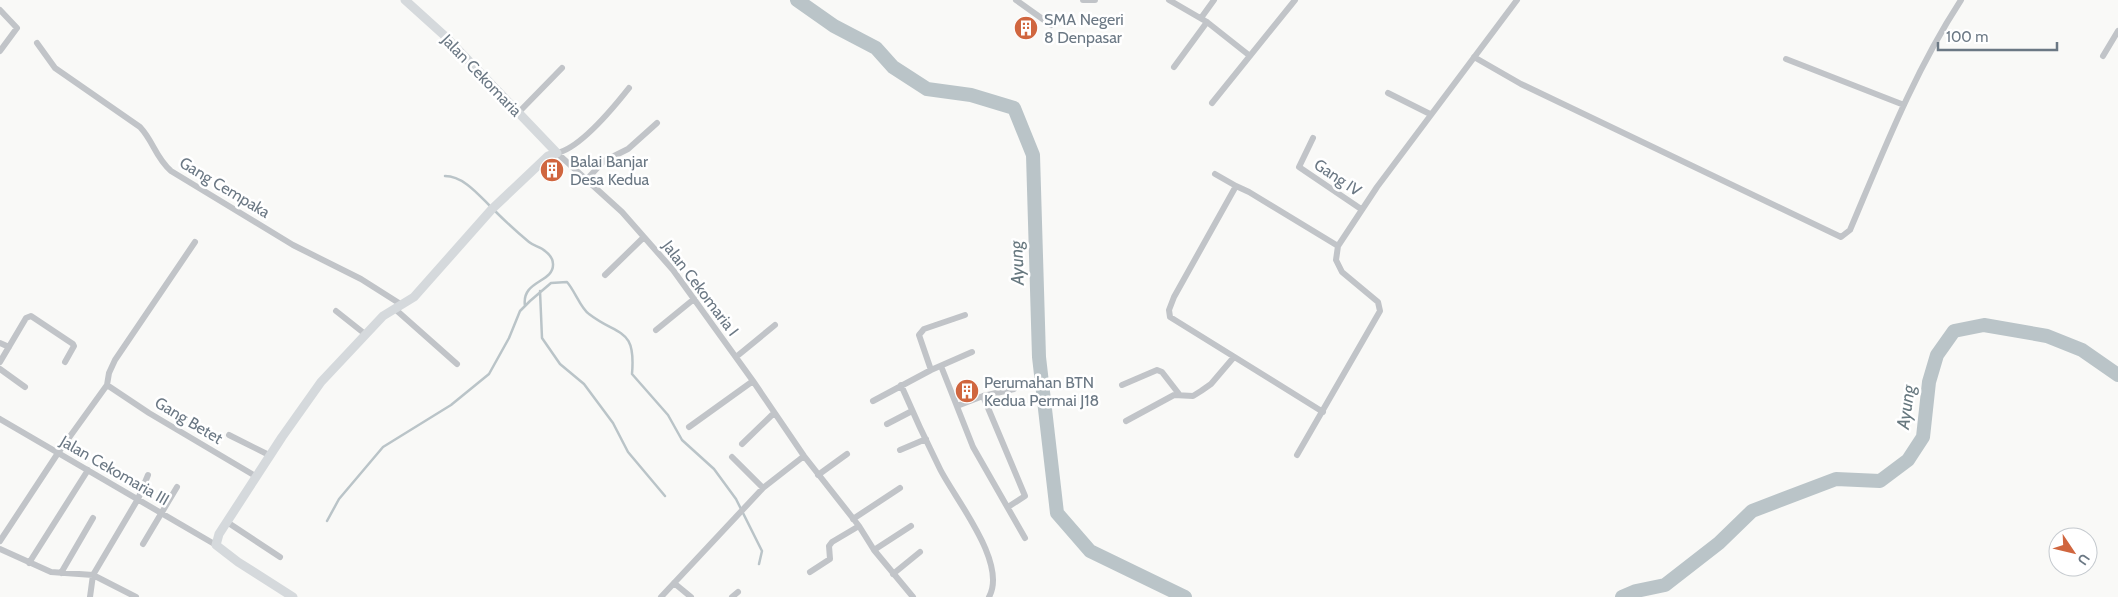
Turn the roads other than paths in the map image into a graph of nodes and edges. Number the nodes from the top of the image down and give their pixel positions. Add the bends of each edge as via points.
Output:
1 (405, 0) edge
2 (1016, 0) edge
3 (1083, 0) edge
4 (1095, 0) edge
5 (1169, 0) edge
6 (1214, 0) edge
7 (1295, 0) edge
8 (1517, 0) edge
9 (1961, 0) edge
10 (0, 10) edge
11 (1204, 20) junction
12 (1051, 25) dead end
13 (2118, 32) edge
14 (37, 43) dead end
15 (0, 51) edge
16 (1250, 56) junction
17 (2103, 56) dead end
18 (1474, 57) junction
19 (1786, 59) dead end
20 (1174, 67) dead end
21 (562, 68) dead end
22 (629, 88) dead end
23 (1388, 93) dead end
24 (1212, 103) dead end
25 (1904, 105) junction
26 (519, 112) junction
27 (1430, 114) junction
28 (657, 123) dead end
29 (1313, 138) dead end
30 (557, 152) junction
31 (1215, 174) dead end
32 (586, 179) junction
33 (1236, 186) junction
34 (1361, 209) junction
35 (644, 237) junction
36 (195, 242) dead end
37 (1338, 246) junction
38 (605, 274) dead end
39 (694, 299) junction
40 (399, 307) junction
41 (336, 311) dead end
42 (965, 315) dead end
43 (775, 325) dead end
44 (656, 330) dead end
45 (365, 334) junction
46 (0, 343) edge
47 (9, 347) junction
48 (972, 352) dead end
49 (736, 357) junction
50 (1234, 357) junction
51 (0, 362) edge
52 (65, 362) dead end
53 (457, 364) dead end
54 (941, 366) junction
55 (0, 369) edge
56 (932, 370) junction
57 (753, 381) junction
58 (108, 385) junction
59 (901, 385) junction
60 (1122, 385) dead end
61 (25, 387) dead end
62 (1014, 388) dead end
63 (1179, 394) junction
64 (983, 396) junction
65 (873, 400) dead end
66 (957, 406) junction
67 (912, 411) junction
68 (1323, 412) junction
69 (774, 413) junction
70 (0, 419) edge
71 (1126, 421) dead end
72 (887, 424) dead end
73 (689, 427) dead end
74 (229, 435) dead end
75 (926, 439) junction
76 (742, 444) dead end
77 (900, 450) dead end
78 (58, 453) junction
79 (847, 454) dead end
80 (1297, 455) dead end
81 (270, 456) junction
82 (804, 456) junction
83 (732, 458) dead end
84 (88, 470) junction
85 (148, 475) dead end
86 (818, 475) junction
87 (257, 477) junction
88 (177, 487) dead end
89 (763, 488) junction
90 (900, 488) dead end
91 (138, 499) junction
92 (1008, 507) junction
93 (161, 512) junction
94 (93, 518) dead end
95 (853, 519) junction
96 (227, 522) junction
97 (858, 526) junction
98 (911, 526) dead end
99 (1025, 538) dead end
100 (0, 541) edge
101 (143, 544) dead end
102 (216, 546) junction
103 (0, 549) edge
104 (874, 550) junction
105 (920, 552) dead end
106 (280, 558) dead end
107 (29, 563) junction
108 (810, 572) dead end
109 (61, 573) junction
110 (93, 574) junction
111 (893, 574) junction
112 (674, 583) junction
113 (738, 592) dead end
114 (90, 597) edge
115 (136, 597) edge
116 (292, 597) edge
117 (662, 597) edge
118 (691, 597) edge
119 (732, 597) edge
120 (913, 597) edge
121 (989, 597) edge

1 - 26 street, Jalan Cekomaria
2 - 12 street
3 - 4 street
5 - 11 street
6 - 11 street
7 - 16 street
8 - 18 street
9 - 25 street
10 - 15 street via 16,28
11 - 16 street
11 - 20 street
13 - 17 street
14 - 40 street, Gang Cempaka via 55,68 140,127 149,136 160,161 171,171 293,246 361,279
16 - 24 street
18 - 25 street via 1521,84 1841,237 1850,230
18 - 27 street
19 - 25 street
21 - 26 street
22 - 30 street via 602,120 572,146
23 - 27 street
26 - 30 street, Jalan Cekomaria
27 - 34 street
28 - 32 street via 628,149 604,161
29 - 34 street, Gang IV via 1300,168
30 - 32 street, Jalan Cekomaria I
30 - 40 street via 548,156 494,206 424,287
31 - 33 street
32 - 35 street, Jalan Cekomaria I
33 - 37 street
33 - 50 street via 1168,310 1170,317
34 - 37 street
35 - 38 street
35 - 39 street, Jalan Cekomaria I
36 - 58 street via 115,360
37 - 68 street via 1336,260 1342,272 1378,302 1380,311
39 - 44 street
39 - 49 street, Jalan Cekomaria I
40 - 45 street via 383,316
40 - 53 street, Gang Cempaka
41 - 45 street
42 - 56 street via 920,332
43 - 49 street
45 - 81 street via 321,382
46 - 47 street
47 - 51 street
47 - 52 street via 26,318 31,316 73,344
48 - 54 street
49 - 57 street, Jalan Cekomaria I
50 - 63 street via 1200,392 1193,396
50 - 68 street
54 - 56 street
54 - 66 street
55 - 61 street
56 - 59 street
57 - 69 street, Jalan Cekomaria I
57 - 73 street
58 - 78 street
58 - 87 street, Gang Betet
59 - 65 street
59 - 67 street
60 - 63 street via 1157,370
62 - 64 street
63 - 71 street
64 - 66 street
64 - 92 street via 1025,496
66 - 92 street via 973,447
67 - 72 street
67 - 75 street
68 - 80 street
69 - 76 street
69 - 82 street, Jalan Cekomaria I
70 - 78 street, Jalan Cekomaria III
74 - 81 street
75 - 77 street
75 - 121 street via 941,471 981,537 994,584
78 - 84 street, Jalan Cekomaria III
78 - 100 street
79 - 86 street
81 - 87 street
82 - 86 street, Jalan Cekomaria I
82 - 89 street
83 - 89 street
84 - 91 street, Jalan Cekomaria III
84 - 107 street
85 - 91 street
86 - 95 street, Jalan Cekomaria I
87 - 96 street
88 - 93 street
89 - 112 street
90 - 95 street
91 - 93 street, Jalan Cekomaria III
91 - 110 street
92 - 99 street
93 - 101 street
93 - 102 street, Jalan Cekomaria III
94 - 109 street
95 - 97 street, Jalan Cekomaria I
96 - 102 street
96 - 106 street
97 - 104 street, Jalan Cekomaria I
97 - 108 street via 832,542 829,546 830,559
98 - 104 street
102 - 116 street
103 - 107 street
104 - 111 street, Jalan Cekomaria I
105 - 111 street
107 - 109 street
109 - 110 street
110 - 114 street
110 - 115 street
111 - 120 street, Jalan Cekomaria I
112 - 117 street
112 - 118 street
113 - 119 street

